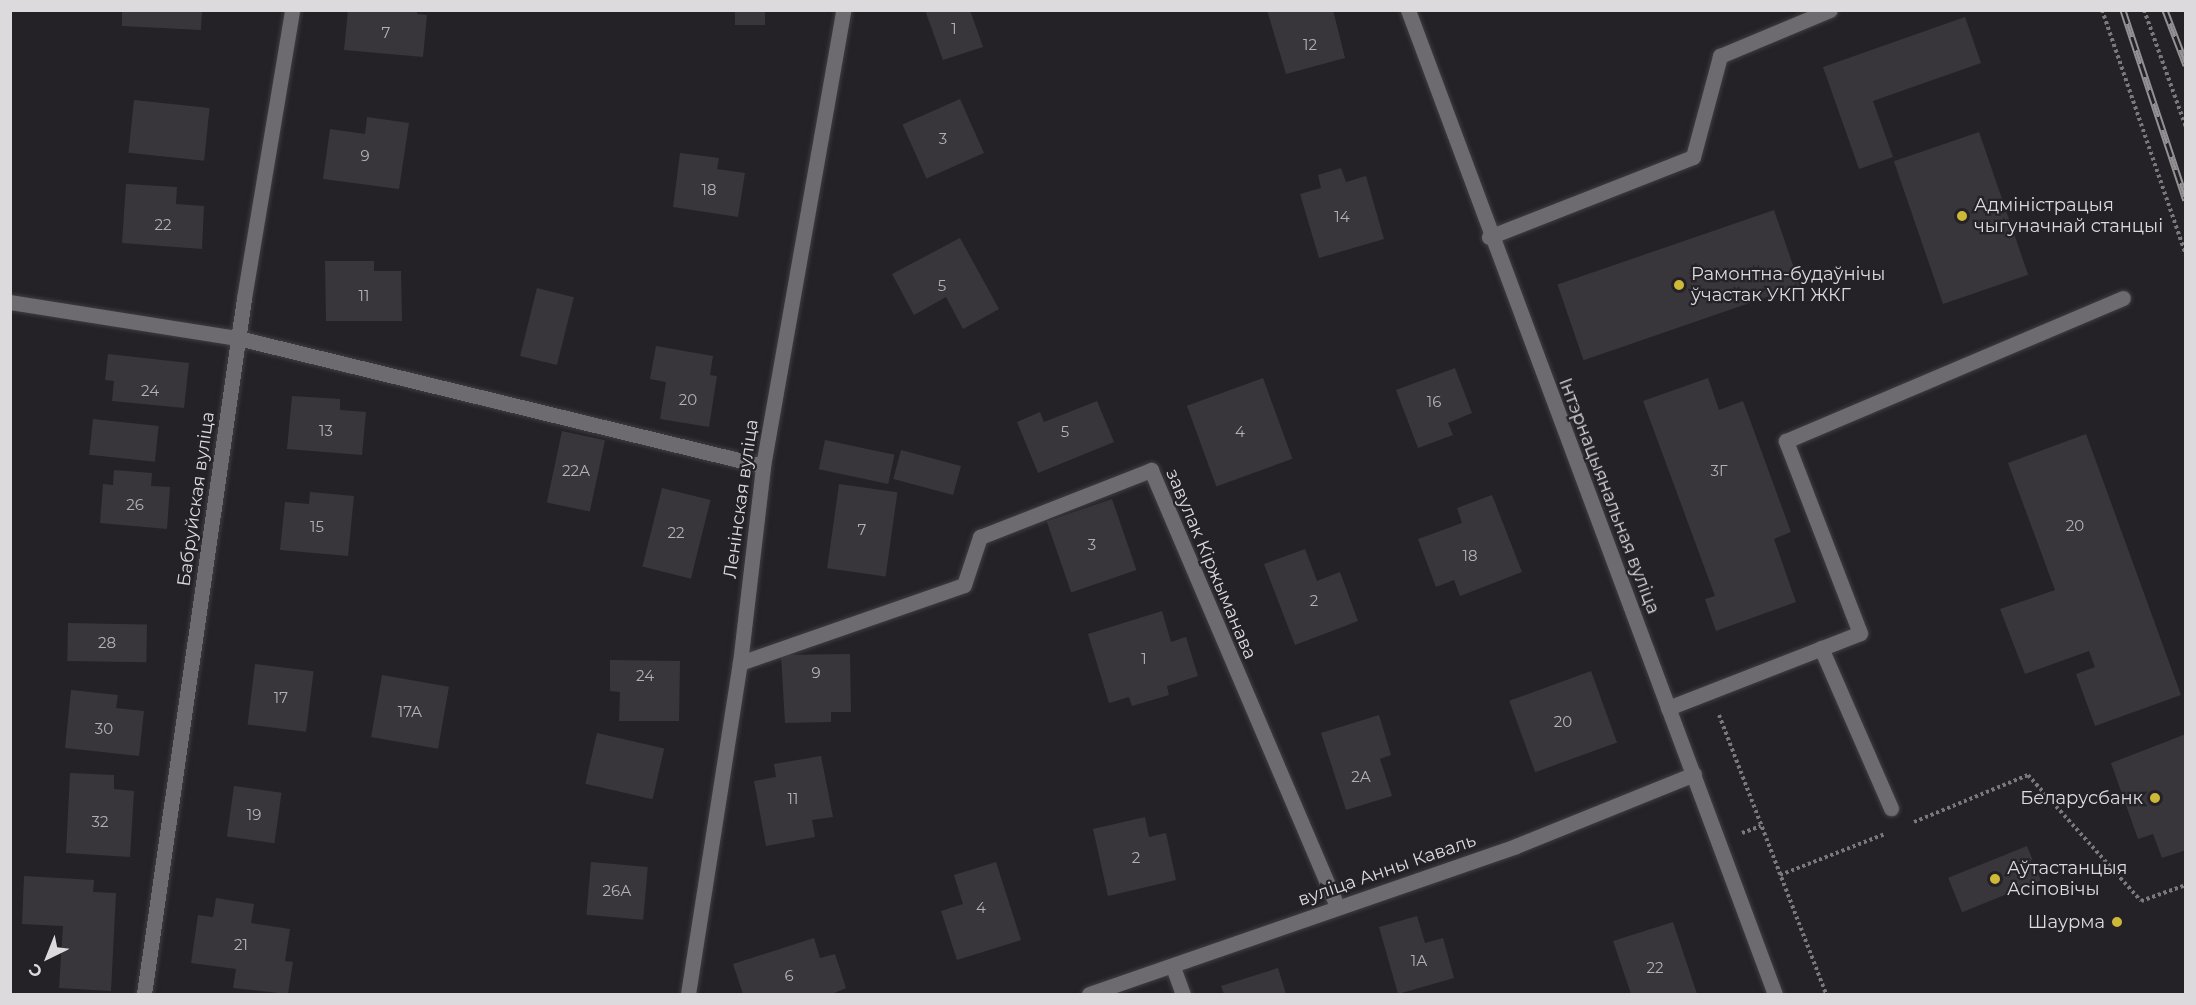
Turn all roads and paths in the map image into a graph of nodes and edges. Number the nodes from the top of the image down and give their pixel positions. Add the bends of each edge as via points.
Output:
1 (292, 10) edge
2 (843, 10) edge
3 (1408, 10) edge
4 (1830, 10) edge
5 (2102, 10) edge
6 (2144, 10) edge
7 (2186, 127) edge
8 (1489, 237) junction
9 (2186, 256) edge
10 (2123, 298) dead end
11 (10, 302) edge
12 (238, 338) junction
13 (764, 466) junction
14 (1821, 648) junction
15 (740, 663) junction
16 (1711, 691) junction
17 (1668, 708) junction
18 (1694, 774) junction
19 (1891, 807) dead end
20 (1911, 823) dead end
21 (1890, 832) dead end
22 (1780, 875) junction
23 (2186, 885) edge
24 (1337, 907) junction
25 (1173, 967) junction
26 (144, 994) edge
27 (687, 994) edge
28 (1089, 994) edge
29 (1183, 994) edge
30 (1775, 994) edge
31 (1826, 994) edge

1 - 12 street, Бабруйская вуліца
2 - 13 street, Ленінская вуліца
3 - 8 street, Інтэрнацыянальная вуліца
4 - 8 street via 1720,56 1693,157
5 - 9 path
6 - 7 path
8 - 17 street, Інтэрнацыянальная вуліца
10 - 14 street via 1786,441 1860,633
11 - 12 street
12 - 13 street
12 - 26 street, Бабруйская вуліца
13 - 15 street, Ленінская вуліца
14 - 16 street
14 - 19 street
15 - 24 street, завулак Кіржыманава via 964,585 980,537 1151,470
15 - 27 street, Ленінская вуліца
16 - 17 street
16 - 22 path
17 - 18 street, Інтэрнацыянальная вуліца
18 - 24 street, вуліца Анны Каваль via 1516,846
18 - 30 street, Інтэрнацыянальная вуліца
20 - 23 path via 2028,774 2141,902
21 - 22 path
22 - 31 path
24 - 25 street, вуліца Анны Каваль
25 - 28 street, вуліца Анны Каваль
25 - 29 street

